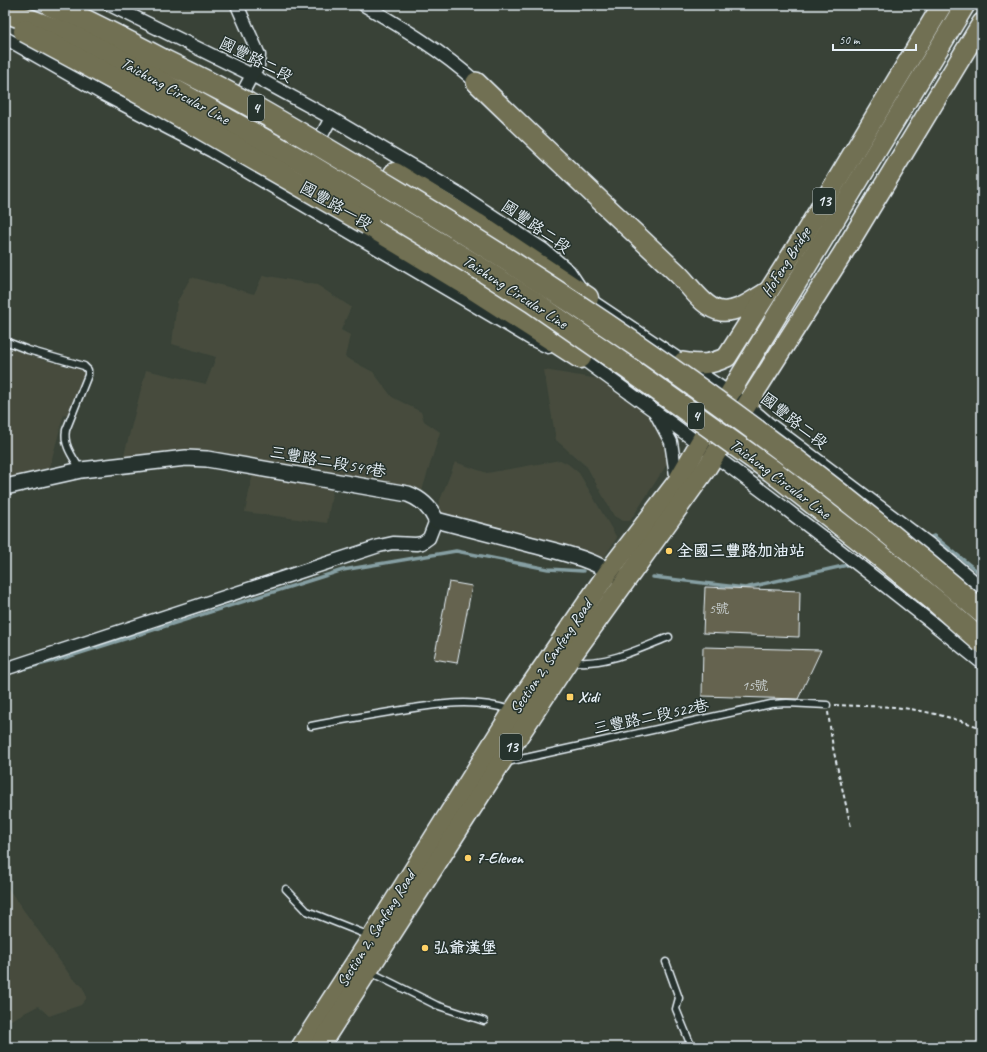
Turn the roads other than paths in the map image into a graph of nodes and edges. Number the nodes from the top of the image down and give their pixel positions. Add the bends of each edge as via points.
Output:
1 (51, 5) edge
2 (81, 5) edge
3 (110, 5) edge
4 (237, 5) edge
5 (364, 5) edge
6 (942, 5) edge
7 (965, 5) edge
8 (5, 11) edge
9 (5, 20) edge
10 (982, 23) edge
11 (5, 38) edge
12 (252, 75) junction
13 (476, 82) joint
14 (331, 118) junction
15 (212, 151) junction
16 (289, 197) junction
17 (769, 290) junction
18 (587, 298) junction
19 (529, 323) junction
20 (5, 341) edge
21 (580, 357) junction
22 (683, 362) junction
23 (730, 393) junction
24 (746, 404) junction
25 (648, 405) junction
26 (724, 421) junction
27 (699, 443) junction
28 (714, 454) junction
29 (81, 470) junction
30 (677, 482) junction
31 (5, 487) edge
32 (436, 520) junction
33 (609, 571) junction
34 (625, 582) junction
35 (938, 588) junction
36 (982, 588) edge
37 (919, 611) junction
38 (982, 612) edge
39 (982, 627) edge
40 (669, 638) dead end
41 (982, 642) edge
42 (568, 661) junction
43 (982, 663) edge
44 (5, 669) edge
45 (827, 705) road end
46 (513, 711) junction
47 (311, 726) dead end
48 (492, 761) junction
49 (286, 889) dead end
50 (379, 941) junction
51 (666, 962) dead end
52 (369, 971) junction
53 (484, 1021) dead end
54 (301, 1047) edge
55 (319, 1047) edge
56 (693, 1047) edge

1 - 38 highway, Taichung Circular Line / 4, bridge via 82,18 240,99 307,137 447,221 584,309 696,386 791,456 925,562
2 - 18 highway via 246,88 347,145 476,224
3 - 12 street, 國豐路二段
4 - 12 street via 259,55 258,66
5 - 13 street via 457,64
6 - 17 main road, HoFeng Bridge / 13
7 - 23 main road, HoFeng Bridge / 13
8 - 41 highway, Taichung Circular Line / 4, bridge via 71,36 114,57 307,164 489,274 628,368 772,471 867,544
9 - 19 highway, bridge via 142,94 368,224
10 - 24 main road, 13 via 843,253
11 - 15 street, 國豐路一段 via 103,94
12 - 14 street, 國豐路二段
12 - 15 street
13 - 17 main road via 711,308 721,311 732,310 744,306
14 - 16 street
14 - 18 street, 國豐路二段 via 458,193 544,250 569,271
15 - 16 street, 國豐路一段
16 - 21 street, 國豐路一段 via 533,340 559,352
17 - 22 main road, HoFeng Bridge / 13 via 727,357 701,365
18 - 22 street, 國豐路二段
19 - 21 highway
19 - 26 highway via 596,333
20 - 29 lane via 84,366 88,370 64,437
21 - 25 street, 國豐路一段
22 - 23 street, 國豐路二段
23 - 24 street, 國豐路二段
23 - 26 main road, Section 2, Sanfeng Road / 13
24 - 26 main road, Section 2, Sanfeng Road / 13
24 - 36 street, 國豐路二段 via 941,553
25 - 27 street
25 - 30 street via 658,416 671,442
26 - 27 main road, Section 2, Sanfeng Road / 13
26 - 28 main road, Section 2, Sanfeng Road / 13
26 - 35 street via 788,468
27 - 28 street
27 - 30 main road, Section 2, Sanfeng Road / 13
28 - 34 main road, Section 2, Sanfeng Road / 13
28 - 37 street
29 - 31 street, 三豐路二段549巷
29 - 32 street, 三豐路二段549巷 via 186,458 208,458 408,494 424,503
30 - 33 main road, Section 2, Sanfeng Road / 13
32 - 33 street via 563,553
32 - 44 street via 429,538 422,543 393,543 379,546
33 - 34 street
33 - 46 main road, Section 2, Sanfeng Road / 13
34 - 42 main road, Section 2, Sanfeng Road / 13
35 - 37 street
35 - 39 street
37 - 43 street
40 - 42 lane via 607,659 582,663
42 - 48 main road, Section 2, Sanfeng Road / 13
45 - 48 lane, 三豐路二段522巷 via 770,704
46 - 47 lane via 494,705 460,702
46 - 48 main road, Section 2, Sanfeng Road / 13
48 - 50 main road, Section 2, Sanfeng Road / 13
49 - 50 lane via 306,912
50 - 52 main road, Section 2, Sanfeng Road / 13
50 - 54 main road, Section 2, Sanfeng Road / 13
51 - 56 lane via 679,998 676,1008
52 - 53 lane via 436,1004
52 - 55 main road, Section 2, Sanfeng Road / 13

